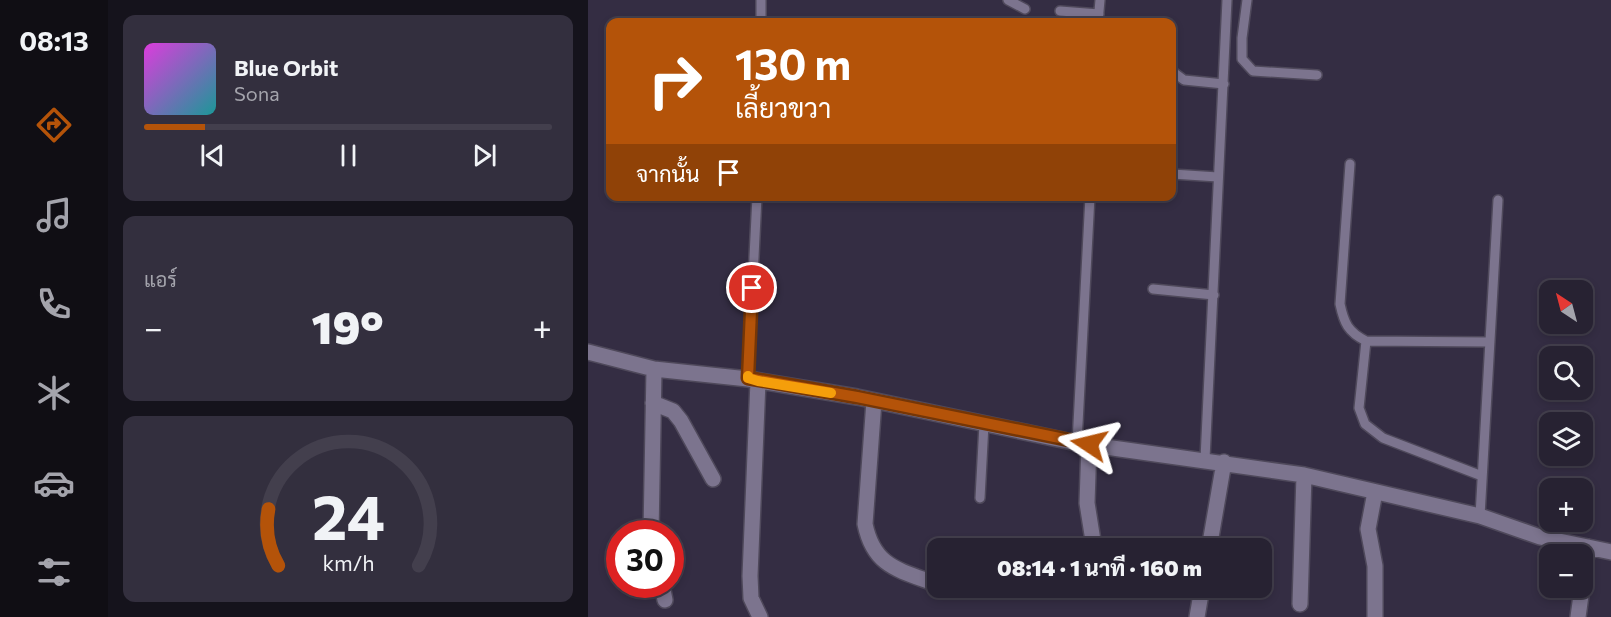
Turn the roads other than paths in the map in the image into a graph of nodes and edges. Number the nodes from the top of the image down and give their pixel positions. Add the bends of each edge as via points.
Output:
1 (761, 0) edge
2 (1008, 0) edge
3 (1100, 0) edge
4 (1227, 0) edge
5 (1247, 0) edge
6 (1025, 9) dead end
7 (1060, 11) dead end
8 (761, 18) edge
9 (1098, 18) edge
10 (1176, 74) edge
11 (1317, 75) dead end
12 (1224, 84) junction
13 (1350, 164) dead end
14 (1176, 174) edge
15 (1218, 177) junction
16 (1498, 200) dead end
17 (757, 201) edge
18 (1090, 201) edge
19 (1153, 289) dead end
20 (1214, 295) junction
21 (1366, 341) junction
22 (1490, 342) junction
23 (588, 352) edge
24 (654, 369) junction
25 (753, 380) junction
26 (874, 401) junction
27 (653, 403) junction
28 (984, 424) junction
29 (1083, 443) junction
30 (1205, 459) junction
31 (1224, 462) junction
32 (1304, 475) junction
33 (1482, 476) junction
34 (713, 479) dead end
35 (1375, 492) junction
36 (980, 498) dead end
37 (1480, 516) junction
38 (651, 520) edge
39 (1093, 538) edge
40 (1211, 538) edge
41 (1571, 544) edge
42 (1593, 549) edge
43 (1611, 552) edge
44 (927, 581) edge
45 (1200, 598) edge
46 (1581, 598) edge
47 (1300, 604) dead end
48 (760, 617) edge
49 (1197, 617) edge
50 (1375, 617) edge
51 (1578, 617) edge

1 - 8 lane
2 - 6 lane
3 - 9 lane
4 - 12 lane
5 - 11 lane via 1242,59 1253,71
7 - 9 lane
10 - 12 lane via 1184,80
12 - 15 lane
13 - 21 lane via 1340,304 1352,334
14 - 15 lane
15 - 20 lane
16 - 22 lane
17 - 25 lane
18 - 29 lane
19 - 20 lane
20 - 30 lane
21 - 22 lane
21 - 33 lane via 1359,408 1365,424 1383,438
22 - 33 lane
23 - 24 street
24 - 25 street
24 - 27 street
25 - 26 street
25 - 48 street via 750,576 751,598
26 - 28 street
26 - 44 street via 866,524 869,544 880,558 900,571
27 - 34 street via 673,411 681,421
27 - 38 street
28 - 29 street
28 - 36 lane
29 - 30 street
29 - 39 street
30 - 31 street
31 - 32 street
31 - 40 street
32 - 35 street
32 - 47 street
33 - 37 lane
35 - 37 street
35 - 50 street via 1368,529 1375,566
37 - 41 street
42 - 43 street
45 - 49 street
46 - 51 street

